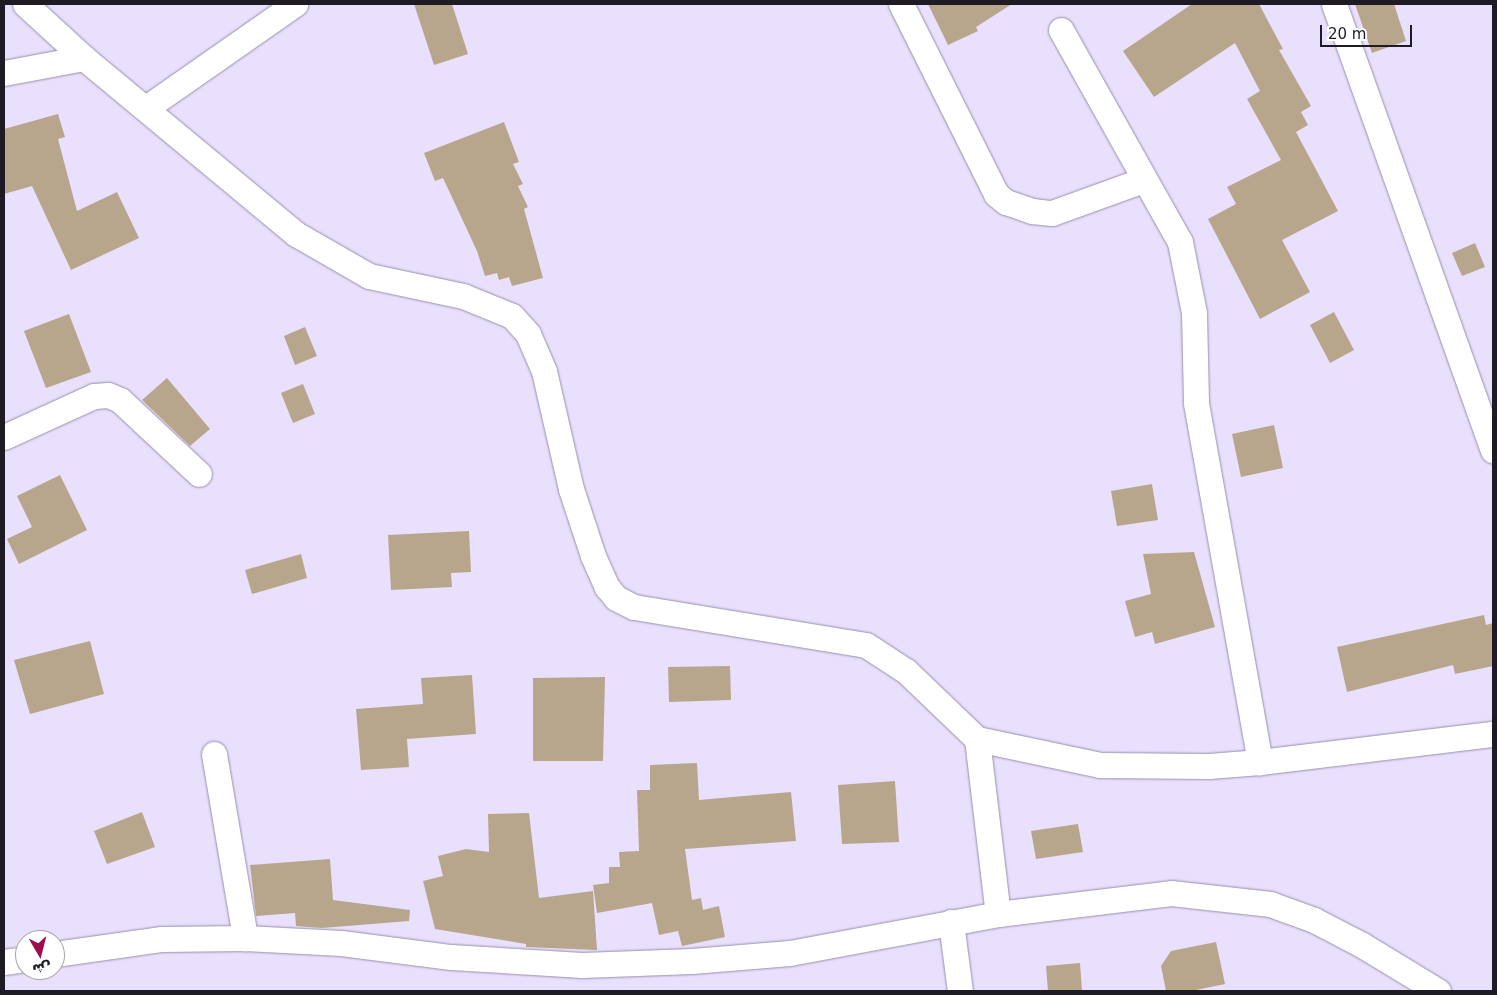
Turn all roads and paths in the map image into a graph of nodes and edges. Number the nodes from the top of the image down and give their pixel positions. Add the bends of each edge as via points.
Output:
1 (25, 4) edge
2 (295, 4) edge
3 (901, 4) edge
4 (1334, 4) edge
5 (1061, 30) dead end
6 (84, 58) junction
7 (4, 73) edge
8 (146, 108) junction
9 (1144, 180) junction
10 (4, 437) edge
11 (1493, 450) edge
12 (199, 474) dead end
13 (1493, 734) edge
14 (976, 739) junction
15 (214, 754) dead end
16 (1260, 762) junction
17 (998, 914) junction
18 (950, 922) junction
19 (245, 938) junction
20 (65, 953) edge
21 (960, 991) edge
22 (1438, 991) edge

1 - 6 street
2 - 8 street
3 - 9 street via 996,194 1006,202 1032,211 1052,213
4 - 11 street
5 - 9 street
6 - 7 street
6 - 8 street
8 - 14 street via 296,234 368,276 463,296 512,316 528,334 544,371 571,489 593,556 606,587 616,598 634,607 866,645 906,671
9 - 16 street via 1180,242 1194,313 1196,403
10 - 12 street via 94,396 108,395 120,400
13 - 16 street
14 - 16 street via 1100,765 1209,766
14 - 17 street
15 - 19 street
17 - 18 street
17 - 22 street via 1171,893 1270,904 1314,920
18 - 19 street via 790,953 582,965 451,957 341,943
18 - 21 street
19 - 20 street via 162,939

